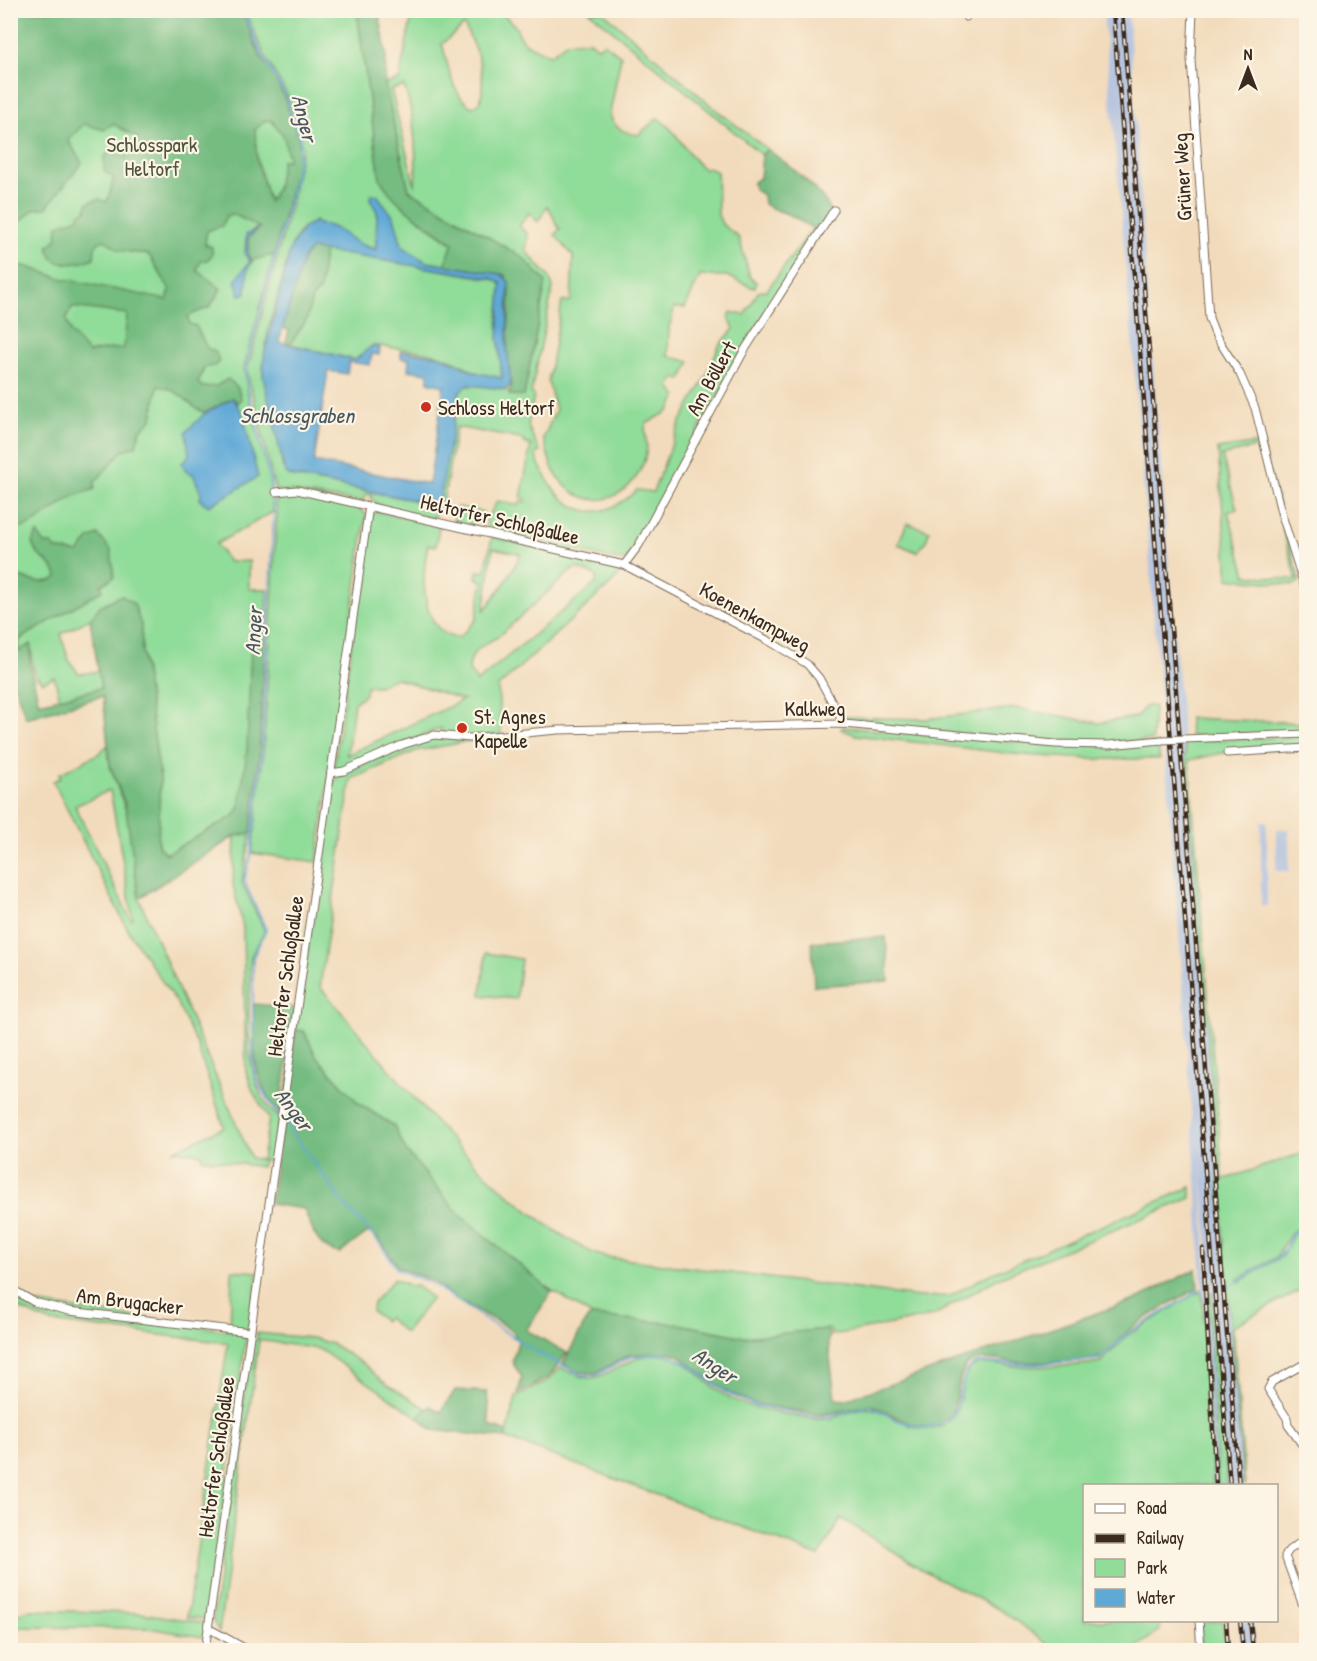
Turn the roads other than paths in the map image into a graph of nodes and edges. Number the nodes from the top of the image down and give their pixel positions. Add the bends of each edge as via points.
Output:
1 (1193, 10) edge
2 (834, 210) dead end
3 (276, 492) dead end
4 (369, 506) junction
5 (624, 565) junction
6 (1306, 591) edge
7 (844, 724) junction
8 (1306, 734) edge
9 (1306, 748) edge
10 (1227, 753) dead end
11 (331, 773) junction
12 (10, 1288) edge
13 (250, 1332) junction
14 (1306, 1363) edge
15 (1306, 1450) edge
16 (1306, 1539) edge
17 (1306, 1614) edge
18 (1199, 1622) edge
19 (208, 1628) junction
20 (205, 1650) edge
21 (248, 1650) edge
22 (1185, 1650) edge
23 (1194, 1650) edge
24 (1201, 1650) edge

1 - 6 street, Grüner Weg via 1191,59 1209,318 1255,408
2 - 5 street, Am Böllert via 744,351
3 - 4 street, Heltorfer Schloßallee via 297,490
4 - 5 street, Heltorfer Schloßallee
4 - 11 street, Heltorfer Schloßallee
5 - 7 street, Koenenkampweg via 807,664
7 - 8 street, Kalkweg, bridge via 1055,744 1110,745
7 - 11 street, Kalkweg via 577,729 470,738 434,735
9 - 10 street
11 - 13 street, Heltorfer Schloßallee
12 - 13 street, Am Brugacker via 34,1302 58,1309
13 - 19 street, Heltorfer Schloßallee
14 - 15 street via 1272,1382 1268,1389
16 - 17 street via 1285,1556
18 - 24 street
19 - 20 street, Heltorfer Schloßallee
19 - 21 street
22 - 23 street

